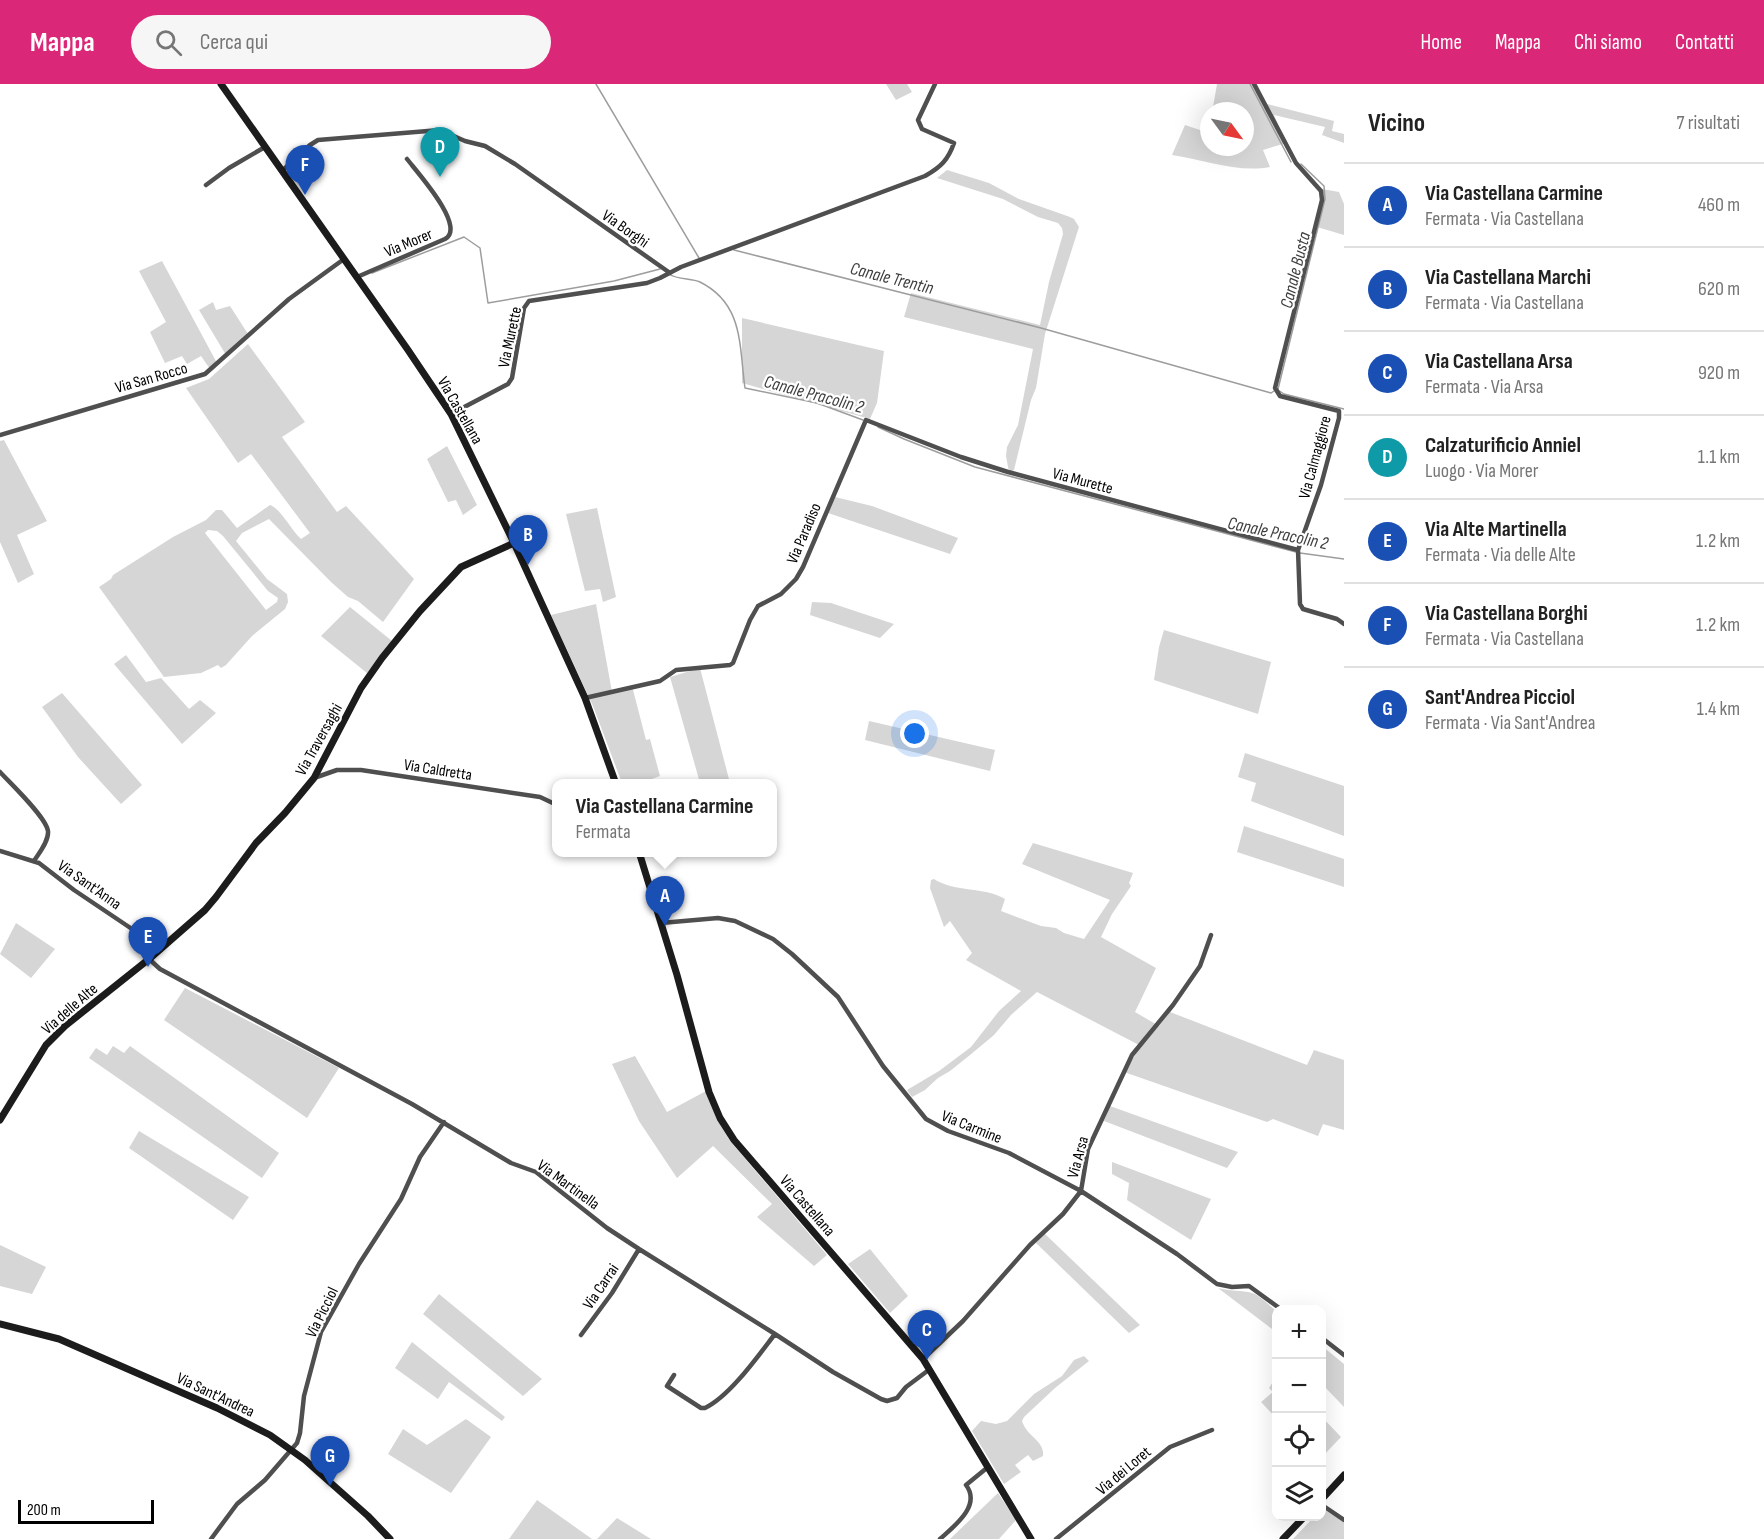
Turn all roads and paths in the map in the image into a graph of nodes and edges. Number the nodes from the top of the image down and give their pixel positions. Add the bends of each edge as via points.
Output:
1 (221, 84) edge
2 (935, 84) edge
3 (1254, 84) edge
4 (265, 147) junction
5 (406, 159) dead end
6 (282, 171) junction
7 (206, 185) dead end
8 (344, 259) junction
9 (670, 273) junction
10 (357, 277) junction
11 (1341, 410) edge
12 (451, 414) junction
13 (866, 420) joint
14 (0, 435) edge
15 (514, 543) junction
16 (1298, 550) junction
17 (1344, 624) edge
18 (585, 698) junction
19 (0, 772) edge
20 (314, 778) junction
21 (615, 779) edge
22 (552, 803) edge
23 (0, 851) edge
24 (641, 857) edge
25 (34, 861) junction
26 (661, 923) junction
27 (1212, 935) dead end
28 (149, 959) junction
29 (0, 1120) edge
30 (444, 1122) junction
31 (1081, 1191) junction
32 (639, 1250) junction
33 (1275, 1305) edge
34 (0, 1324) edge
35 (776, 1334) junction
36 (581, 1335) dead end
37 (1326, 1341) edge
38 (1344, 1355) edge
39 (923, 1359) junction
40 (930, 1369) junction
41 (674, 1375) dead end
42 (1212, 1430) dead end
43 (292, 1449) junction
44 (988, 1467) junction
45 (1344, 1475) edge
46 (1326, 1495) edge
47 (1326, 1508) edge
48 (1344, 1520) edge
49 (1300, 1521) edge
50 (211, 1539) edge
51 (390, 1539) edge
52 (940, 1539) edge
53 (1031, 1539) edge
54 (1056, 1539) edge
55 (1283, 1539) edge

1 - 4 main road, Via Castellana
2 - 9 street via 918,120 922,129 954,143 940,168
3 - 11 street, Via Calmaggiore via 1296,163 1321,191 1322,201 1276,392
4 - 6 main road, Via Castellana
4 - 7 street
5 - 10 street, Via Morer via 448,214 450,237
6 - 8 main road, Via Castellana
6 - 9 street, Via Borghi via 318,140 440,130 495,151
8 - 10 main road, Via Castellana
8 - 14 street, Via San Rocco via 289,299 205,374
9 - 12 street, Via Murette via 647,283 529,301 524,308 508,384
10 - 12 main road, Via Castellana
11 - 16 street, Via Calmaggiore via 1322,485
12 - 15 main road, Via Castellana
13 - 16 street, Via Murette via 1008,472
13 - 18 street, Via Paradiso via 803,567 781,594 754,611 734,663 676,670 660,681
15 - 18 main road, Via Castellana
15 - 20 main road, Via Traversaghi via 461,567 420,612 361,688
16 - 17 street, Via Calmaggiore via 1303,609
18 - 21 main road, Via Castellana
19 - 25 street via 43,819 48,832
20 - 22 street, Via Caldretta via 337,770 362,770 540,797
20 - 28 main road, Via Traversaghi via 256,843 205,910
23 - 25 street, Via Sant'Anna
24 - 26 main road, Via Castellana
25 - 28 street, Via Sant'Anna via 132,929
26 - 31 street, Via Carmine via 718,918 735,921 773,939 838,997 883,1066 926,1119 1009,1153
26 - 39 main road, Via Castellana via 720,1118 734,1140
27 - 31 street, Via Arsa via 1200,966 1132,1055 1088,1149
28 - 29 main road, Via delle Alte via 46,1045
28 - 30 street, Via Martinella via 160,969
30 - 32 street, Via Martinella via 511,1163 536,1172
30 - 43 street, Via Picciol via 420,1157 401,1198 321,1332 304,1396 300,1433
31 - 33 street, Via Carmine via 1217,1284 1249,1286
31 - 39 street, Via Arsa via 963,1321
32 - 35 street, Via Martinella
32 - 36 street, Via Carrai
34 - 43 main road, Via Sant'Andrea via 59,1339 105,1358 217,1408
35 - 40 street, Via Martinella via 833,1372 887,1401 897,1398
35 - 41 street via 721,1397 705,1408 667,1386
37 - 38 street
39 - 40 main road, Via Castellana
40 - 44 main road, Via Castellana
42 - 54 street, Via dei Loret via 1170,1447
43 - 50 street, Via Picciol via 237,1504
43 - 51 main road, Via Sant'Andrea
44 - 52 street via 966,1485 970,1492 966,1513
44 - 53 main road, Via Castellana
45 - 46 main road
47 - 48 street
49 - 55 main road

